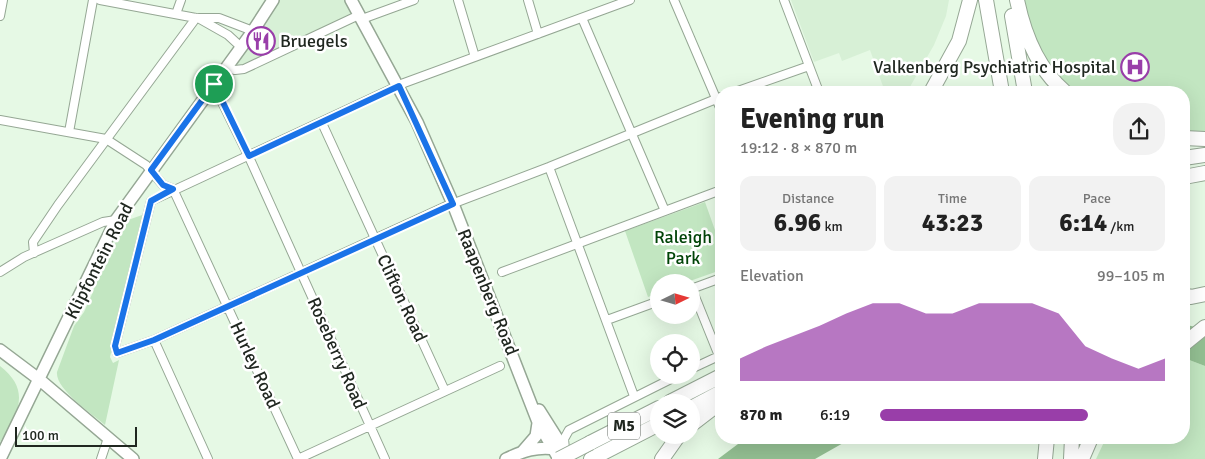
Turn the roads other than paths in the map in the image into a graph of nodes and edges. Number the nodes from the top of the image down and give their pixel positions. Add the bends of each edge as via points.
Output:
1 (3, 0) edge
2 (93, 0) edge
3 (100, 0) edge
4 (181, 0) edge
5 (272, 0) edge
6 (351, 0) edge
7 (414, 0) edge
8 (458, 0) edge
9 (528, 0) edge
10 (630, 0) edge
11 (674, 0) edge
12 (784, 0) edge
13 (970, 0) edge
14 (986, 0) edge
15 (1010, 0) edge
16 (1017, 0) edge
17 (176, 14) junction
18 (0, 16) edge
19 (360, 17) junction
20 (196, 18) junction
21 (582, 18) junction
22 (253, 31) junction
23 (538, 34) junction
24 (241, 47) junction
25 (475, 57) junction
26 (808, 66) junction
27 (225, 68) junction
28 (214, 84) junction
29 (399, 86) junction
30 (752, 86) edge
31 (816, 86) edge
32 (935, 86) edge
33 (1001, 86) edge
34 (1024, 86) edge
35 (1060, 86) edge
36 (715, 89) edge
37 (715, 100) edge
38 (0, 120) edge
39 (322, 123) junction
40 (69, 132) junction
41 (633, 132) junction
42 (1190, 138) edge
43 (106, 139) junction
44 (1205, 139) edge
45 (1205, 155) edge
46 (249, 156) junction
47 (1190, 157) edge
48 (549, 168) junction
49 (151, 170) junction
50 (1205, 173) edge
51 (1190, 175) edge
52 (1190, 183) edge
53 (1205, 183) edge
54 (173, 189) junction
55 (715, 192) edge
56 (453, 204) junction
57 (665, 211) junction
58 (116, 220) junction
59 (375, 239) junction
60 (576, 243) junction
61 (34, 253) junction
62 (0, 272) edge
63 (502, 272) dead end
64 (301, 273) junction
65 (715, 280) edge
66 (700, 286) edge
67 (1205, 294) edge
68 (1190, 297) edge
69 (650, 304) edge
70 (228, 306) junction
71 (700, 308) edge
72 (606, 320) junction
73 (1205, 328) edge
74 (1190, 339) edge
75 (154, 340) junction
76 (715, 344) edge
77 (0, 350) edge
78 (715, 358) edge
79 (700, 365) edge
80 (500, 366) dead end
81 (715, 379) edge
82 (40, 380) junction
83 (660, 384) edge
84 (445, 391) junction
85 (686, 394) edge
86 (715, 395) edge
87 (530, 396) junction
88 (634, 396) junction
89 (700, 403) edge
90 (715, 407) edge
91 (650, 413) edge
92 (700, 418) edge
93 (538, 422) junction
94 (370, 426) junction
95 (650, 429) edge
96 (108, 438) junction
97 (673, 444) edge
98 (1046, 444) edge
99 (1072, 444) edge
100 (1089, 444) edge
101 (523, 451) junction
102 (561, 455) edge
103 (594, 457) edge
104 (2, 458) edge
105 (101, 459) edge
106 (133, 459) edge
107 (208, 459) edge
108 (298, 459) edge
109 (384, 459) edge
110 (506, 459) edge
111 (662, 459) edge
112 (1045, 459) edge
113 (1071, 459) edge
114 (1082, 459) edge

1 - 18 street
2 - 40 street
3 - 17 street
4 - 17 street
5 - 22 main road, Klipfontein Road
6 - 19 main road, Raapenberg Road
7 - 19 street
8 - 25 street
9 - 23 street
10 - 21 street
11 - 36 street
12 - 26 street
13 - 32 highway via 959,41
14 - 33 highway
15 - 34 highway
16 - 35 highway via 1023,26 1040,61
17 - 20 street
19 - 27 street via 244,69
19 - 29 main road, Raapenberg Road
20 - 22 street via 219,18
20 - 24 street via 228,35
20 - 43 street
21 - 23 street
21 - 41 street
22 - 24 main road, Klipfontein Road
23 - 25 street
24 - 27 main road, Klipfontein Road
25 - 29 street
26 - 30 street
26 - 31 street
27 - 28 main road, Klipfontein Road
28 - 46 street, Roseberry Road
28 - 49 main road, Klipfontein Road
29 - 39 street
29 - 56 main road, Raapenberg Road
37 - 41 street
38 - 40 street
39 - 46 street
39 - 59 street, Clifton Road
40 - 43 street
41 - 48 street
41 - 57 street
42 - 44 highway
43 - 49 street, Hurley Road
43 - 61 street via 33,242
45 - 47 highway
46 - 54 street
46 - 64 street, Roseberry Road
48 - 56 street
48 - 60 street
49 - 54 street, Hurley Road via 163,185
49 - 58 main road, Klipfontein Road
50 - 51 highway
52 - 53 highway
54 - 70 street, Hurley Road
54 - 75 street via 151,201 115,346 117,353
55 - 57 street
56 - 59 street
56 - 87 main road, Raapenberg Road
57 - 60 street
58 - 61 street via 103,222
58 - 82 main road, Klipfontein Road
59 - 64 street
59 - 84 street, Clifton Road
60 - 63 street
60 - 72 street
61 - 62 street
64 - 70 street
64 - 94 street, Roseberry Road
65 - 66 street
67 - 68 highway
69 - 72 street
70 - 75 street
70 - 108 street, Hurley Road
71 - 76 street
72 - 88 street
73 - 74 highway
75 - 107 street
77 - 82 main road
78 - 79 street
80 - 84 street
81 - 85 highway
82 - 96 main road
82 - 104 main road, Klipfontein Road
83 - 88 street
84 - 94 street
86 - 89 highway
87 - 93 main road, Raapenberg Road
87 - 102 main road, Raapenberg Road
88 - 102 street via 569,430
90 - 92 highway
91 - 102 highway, M5, bridge
93 - 101 main road via 536,436
93 - 102 main road, Raapenberg Road
94 - 108 street
94 - 109 street, Roseberry Road
95 - 103 highway, M5
96 - 105 street
96 - 106 main road
97 - 111 highway
98 - 112 highway
99 - 113 highway
100 - 114 highway
101 - 102 main road
101 - 110 main road

